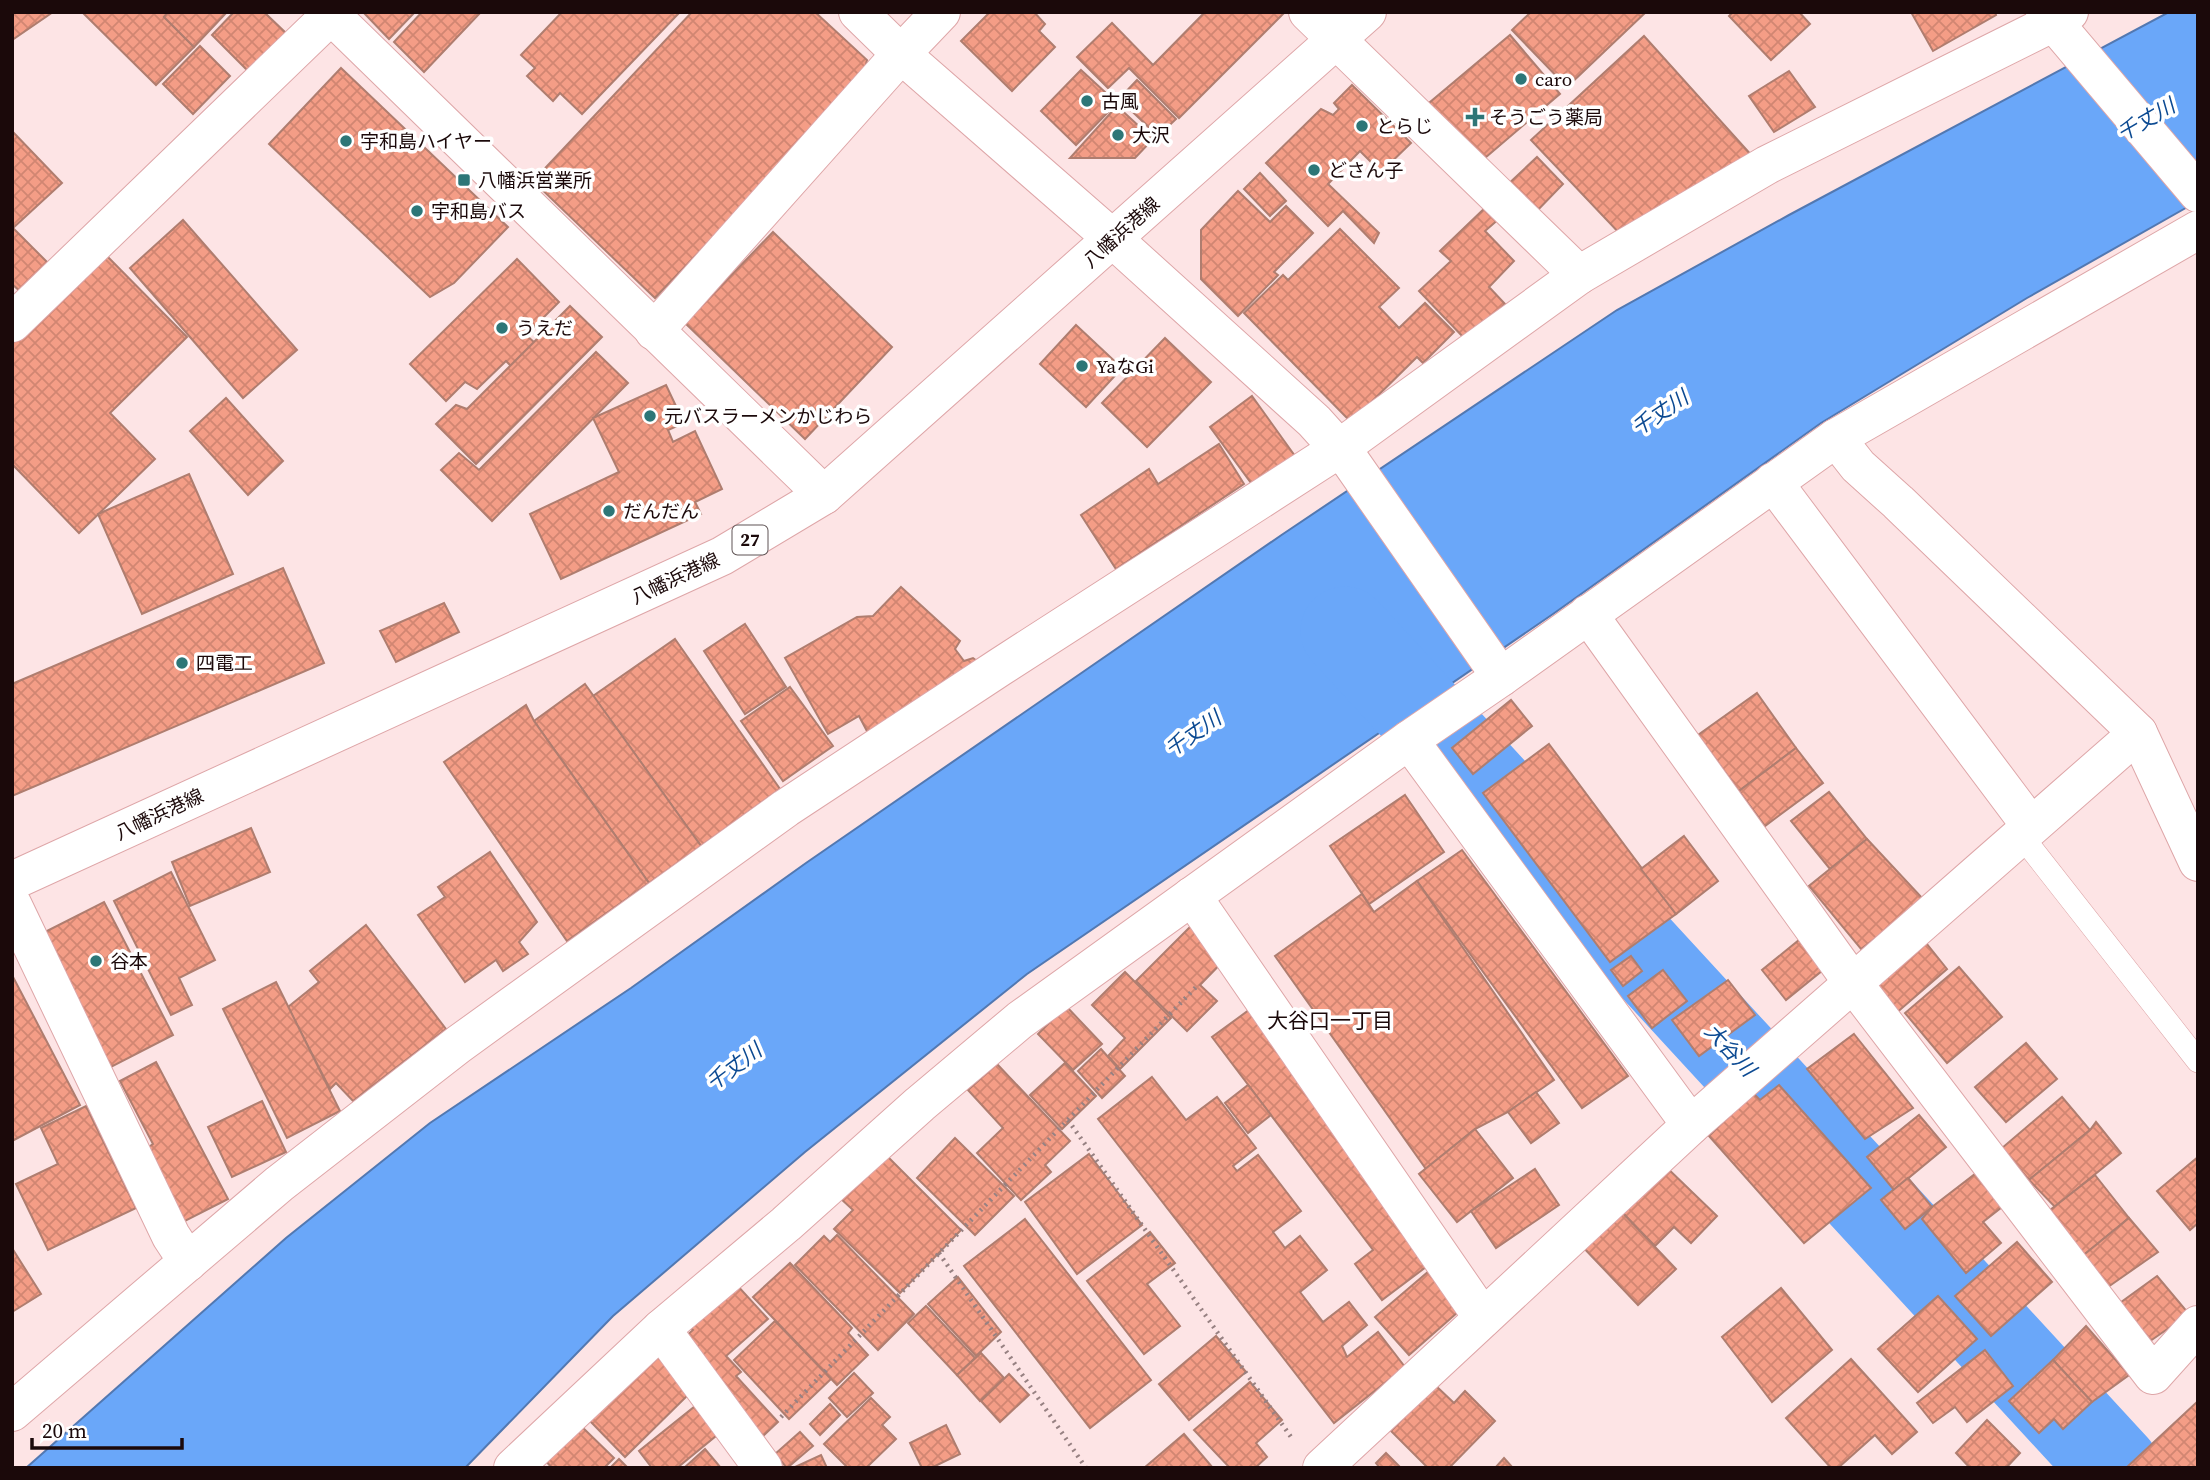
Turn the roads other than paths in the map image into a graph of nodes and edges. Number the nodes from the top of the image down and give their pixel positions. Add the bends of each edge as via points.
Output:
1 (858, 12) edge
2 (941, 12) edge
3 (1308, 12) edge
4 (1367, 12) edge
5 (331, 13) edge
6 (2058, 21) edge
7 (1336, 40) junction
8 (901, 54) junction
9 (2198, 193) edge
10 (2198, 230) edge
11 (1113, 239) junction
12 (1579, 275) junction
13 (12, 323) edge
14 (654, 331) junction
15 (1836, 438) junction
16 (1346, 455) junction
17 (1773, 482) junction
18 (824, 495) junction
19 (1588, 614) junction
20 (1496, 669) junction
21 (2138, 733) junction
22 (1409, 740) junction
23 (2188, 822) edge
24 (2026, 830) junction
25 (2198, 862) edge
26 (12, 881) edge
27 (1192, 896) junction
28 (12, 904) edge
29 (1853, 982) junction
30 (2198, 1061) edge
31 (1692, 1125) junction
32 (188, 1262) junction
33 (1483, 1318) junction
34 (2198, 1325) edge
35 (661, 1329) junction
36 (12, 1412) edge
37 (757, 1458) edge
38 (1325, 1459) edge
39 (513, 1468) edge

1 - 8 street
2 - 8 street
3 - 7 street
4 - 7 street, 八幡浜港線 / 27
5 - 13 street
5 - 14 street
6 - 9 street
6 - 12 street via 1767,165
7 - 11 street, 八幡浜港線 / 27
7 - 12 street
8 - 11 street
8 - 14 street
10 - 15 street
11 - 16 street
11 - 18 street, 八幡浜港線 / 27
12 - 16 street
14 - 18 street
15 - 17 street
15 - 21 street via 1858,466
16 - 20 street
16 - 32 street via 1000,667 786,808 459,1044 279,1184
17 - 19 street
17 - 24 street
18 - 26 street, 八幡浜港線 / 27 via 722,556
19 - 20 street
19 - 29 street
20 - 22 street
21 - 23 street
21 - 24 street
22 - 27 street
22 - 31 street
23 - 25 street
24 - 29 street
24 - 30 lane
27 - 33 street
27 - 35 street via 1020,1020
28 - 32 street via 171,1236
29 - 31 street
29 - 34 street via 2153,1375
31 - 33 street
32 - 36 street
33 - 38 street
35 - 37 street
35 - 39 street

